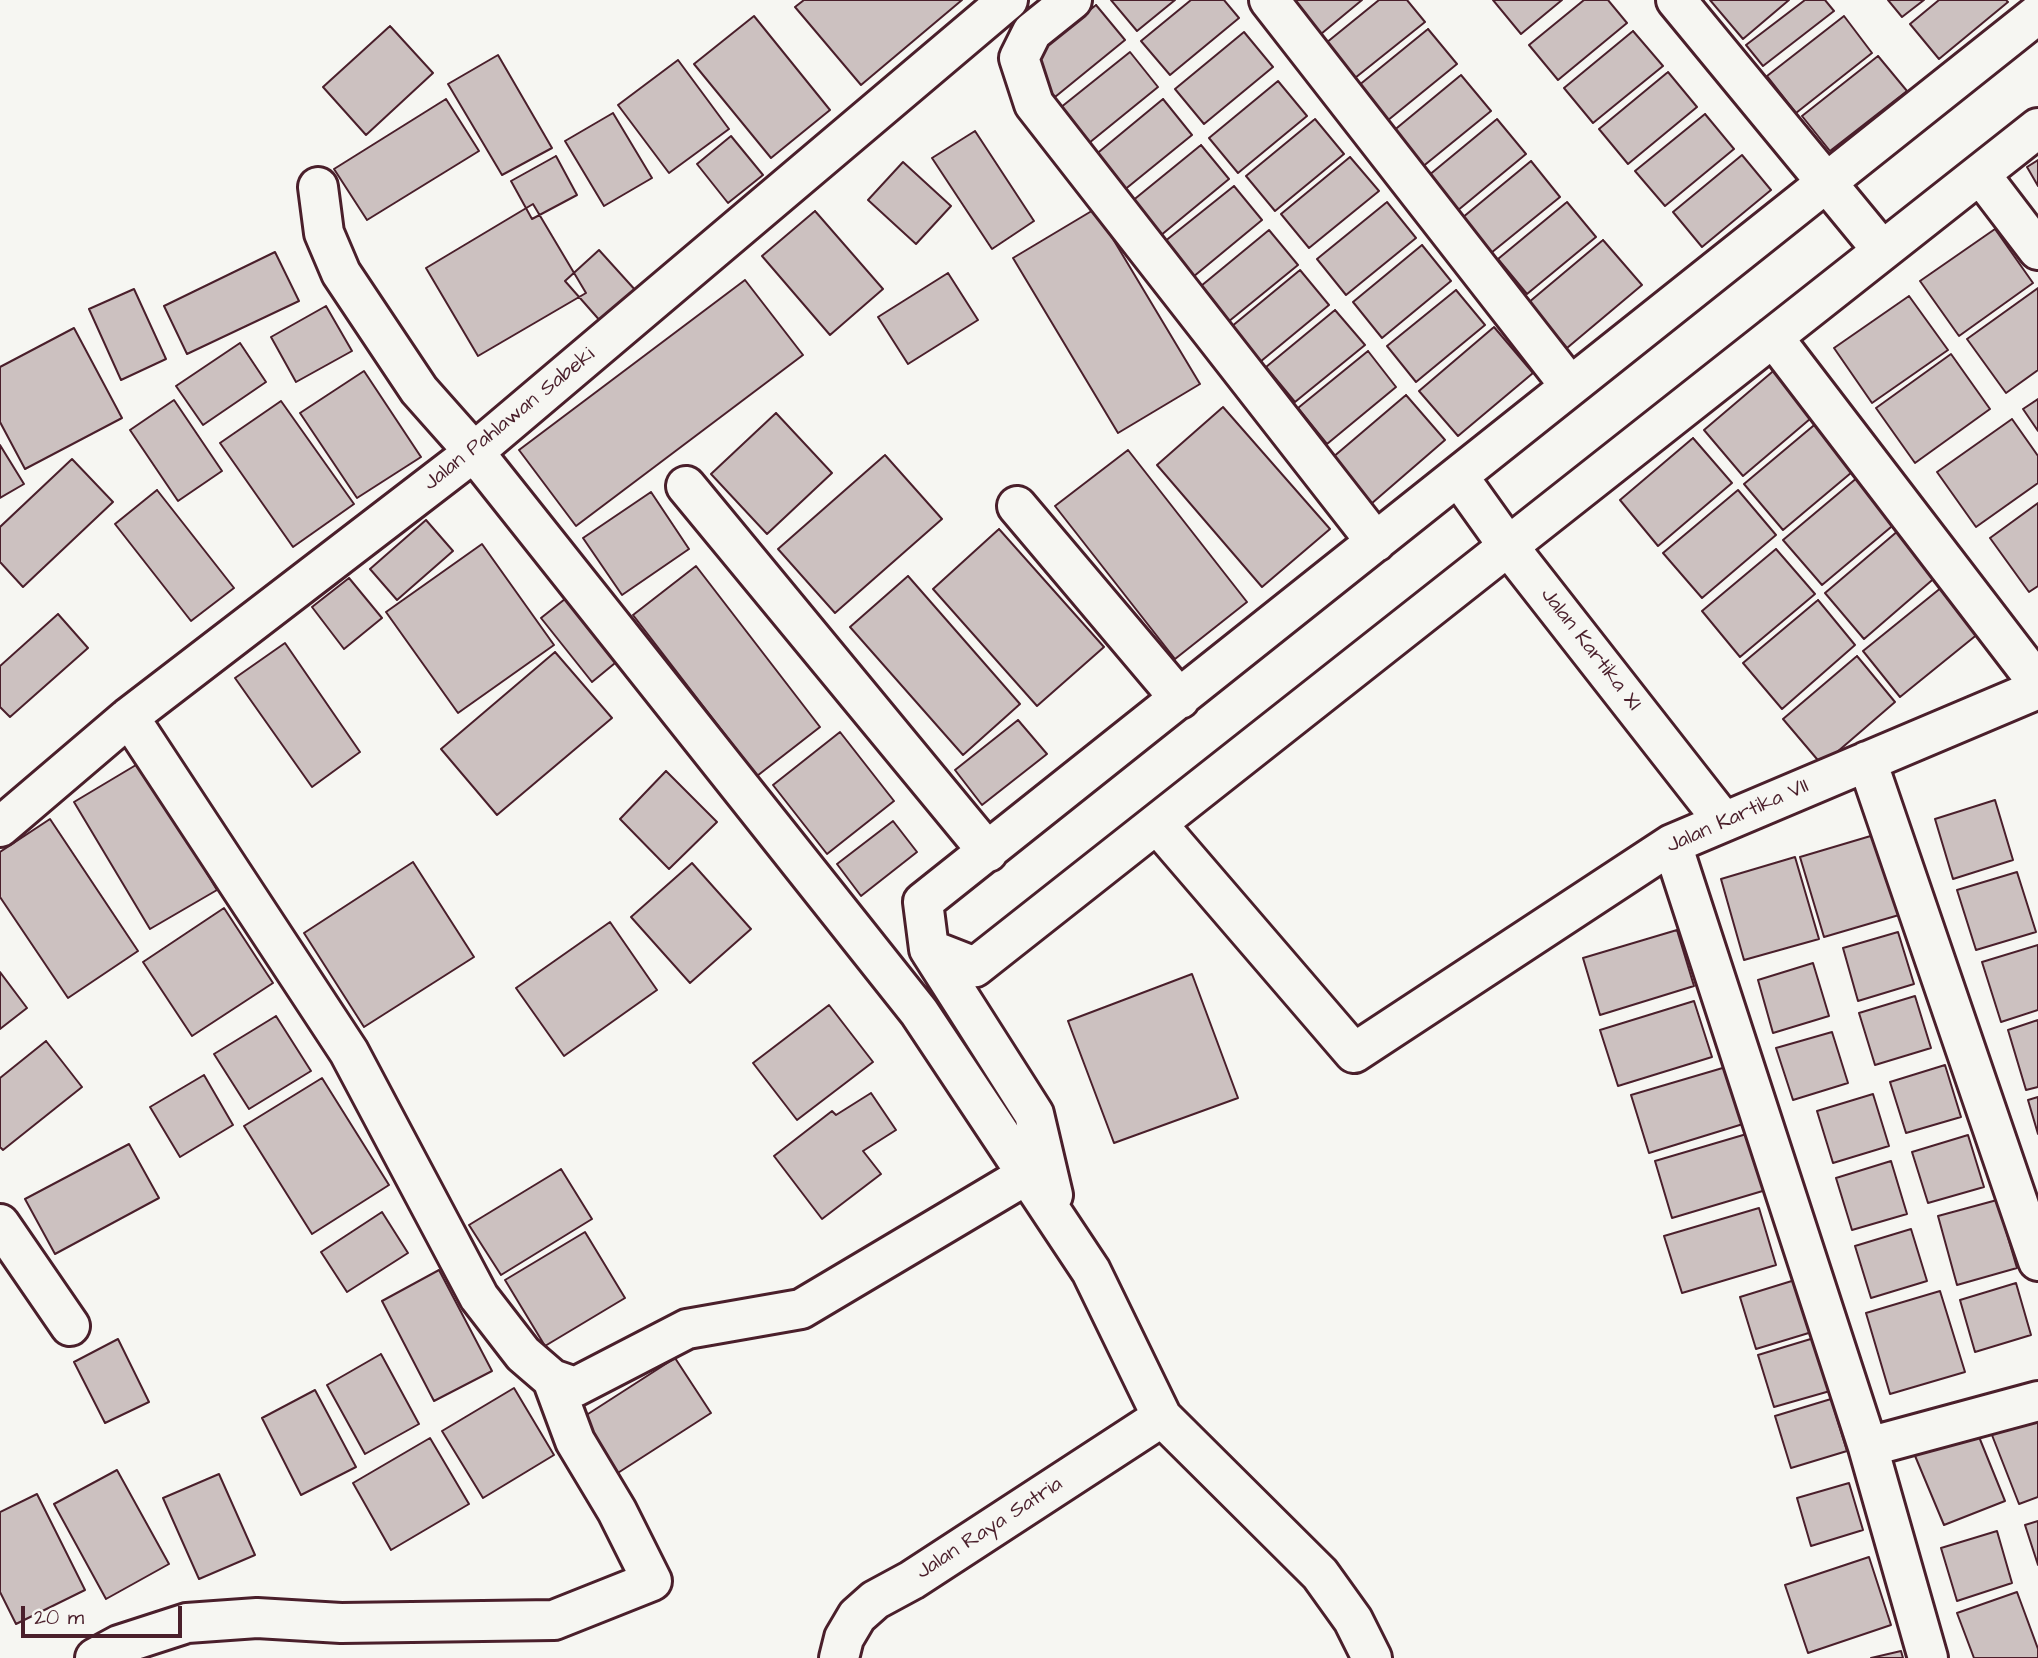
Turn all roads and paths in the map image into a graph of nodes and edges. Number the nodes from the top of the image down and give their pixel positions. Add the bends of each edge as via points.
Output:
1 (1009, 0) edge
2 (1072, 0) edge
3 (1269, 0) edge
4 (1676, 0) edge
5 (2038, 14) edge
6 (2038, 128) edge
7 (1980, 174) junction
8 (1825, 184) junction
9 (318, 187) dead end
10 (1882, 250) junction
11 (2038, 250) edge
12 (1773, 337) junction
13 (1570, 386) junction
14 (474, 452) junction
15 (1458, 476) junction
16 (686, 486) dead end
17 (1017, 506) dead end
18 (1376, 542) junction
19 (1508, 546) junction
20 (2038, 683) edge
21 (2038, 689) edge
22 (1180, 699) junction
23 (129, 717) junction
24 (1867, 761) junction
25 (1724, 822) junction
26 (1157, 824) junction
27 (0, 827) edge
28 (1672, 844) junction
29 (988, 852) junction
30 (929, 950) junction
31 (890, 978) junction
32 (1028, 1174) junction
33 (1058, 1219) junction
34 (0, 1224) edge
35 (2038, 1261) edge
36 (70, 1326) dead end
37 (552, 1380) junction
38 (2038, 1401) edge
39 (1162, 1417) junction
40 (1868, 1447) junction
41 (95, 1658) edge
42 (839, 1658) edge
43 (1371, 1658) edge
44 (1928, 1658) edge

1 - 14 street, Jalan Pahlawan Sabeki
2 - 18 street via 1032,32 1019,58 1034,104
3 - 13 street
4 - 8 street
5 - 8 street
6 - 7 street
7 - 10 street
7 - 11 street
8 - 10 street
8 - 13 street
9 - 14 street via 324,233 341,273 419,390
10 - 12 street
12 - 19 street
12 - 20 street
13 - 15 street
14 - 23 street, Jalan Pahlawan Sabeki
14 - 31 street
15 - 18 street
15 - 19 street, Jalan Kartika XI
16 - 29 street
17 - 22 street
18 - 22 street
19 - 25 street, Jalan Kartika XI
19 - 26 street
21 - 24 street, Jalan Kartika VII
22 - 29 street
23 - 27 street, Jalan Pahlawan Sabeki
23 - 37 street via 349,1052 479,1297 523,1354
24 - 25 street, Jalan Kartika VII
24 - 35 street
25 - 28 street, Jalan Kartika VII
26 - 28 street, Jalan Kartika VII via 1353,1053
26 - 30 street via 975,967
28 - 40 street
29 - 30 street via 923,902
30 - 31 street
30 - 33 street via 1034,1114
31 - 32 street via 919,1012
32 - 33 street
32 - 37 street via 801,1309 687,1329 575,1387
33 - 39 street via 1091,1271
34 - 36 street
37 - 41 street via 575,1441 652,1581 554,1620 341,1623 257,1618 187,1623 119,1645
38 - 40 street
39 - 42 street, Jalan Raya Satria via 874,1600 857,1616
39 - 43 street via 1321,1574 1353,1620
40 - 44 street

